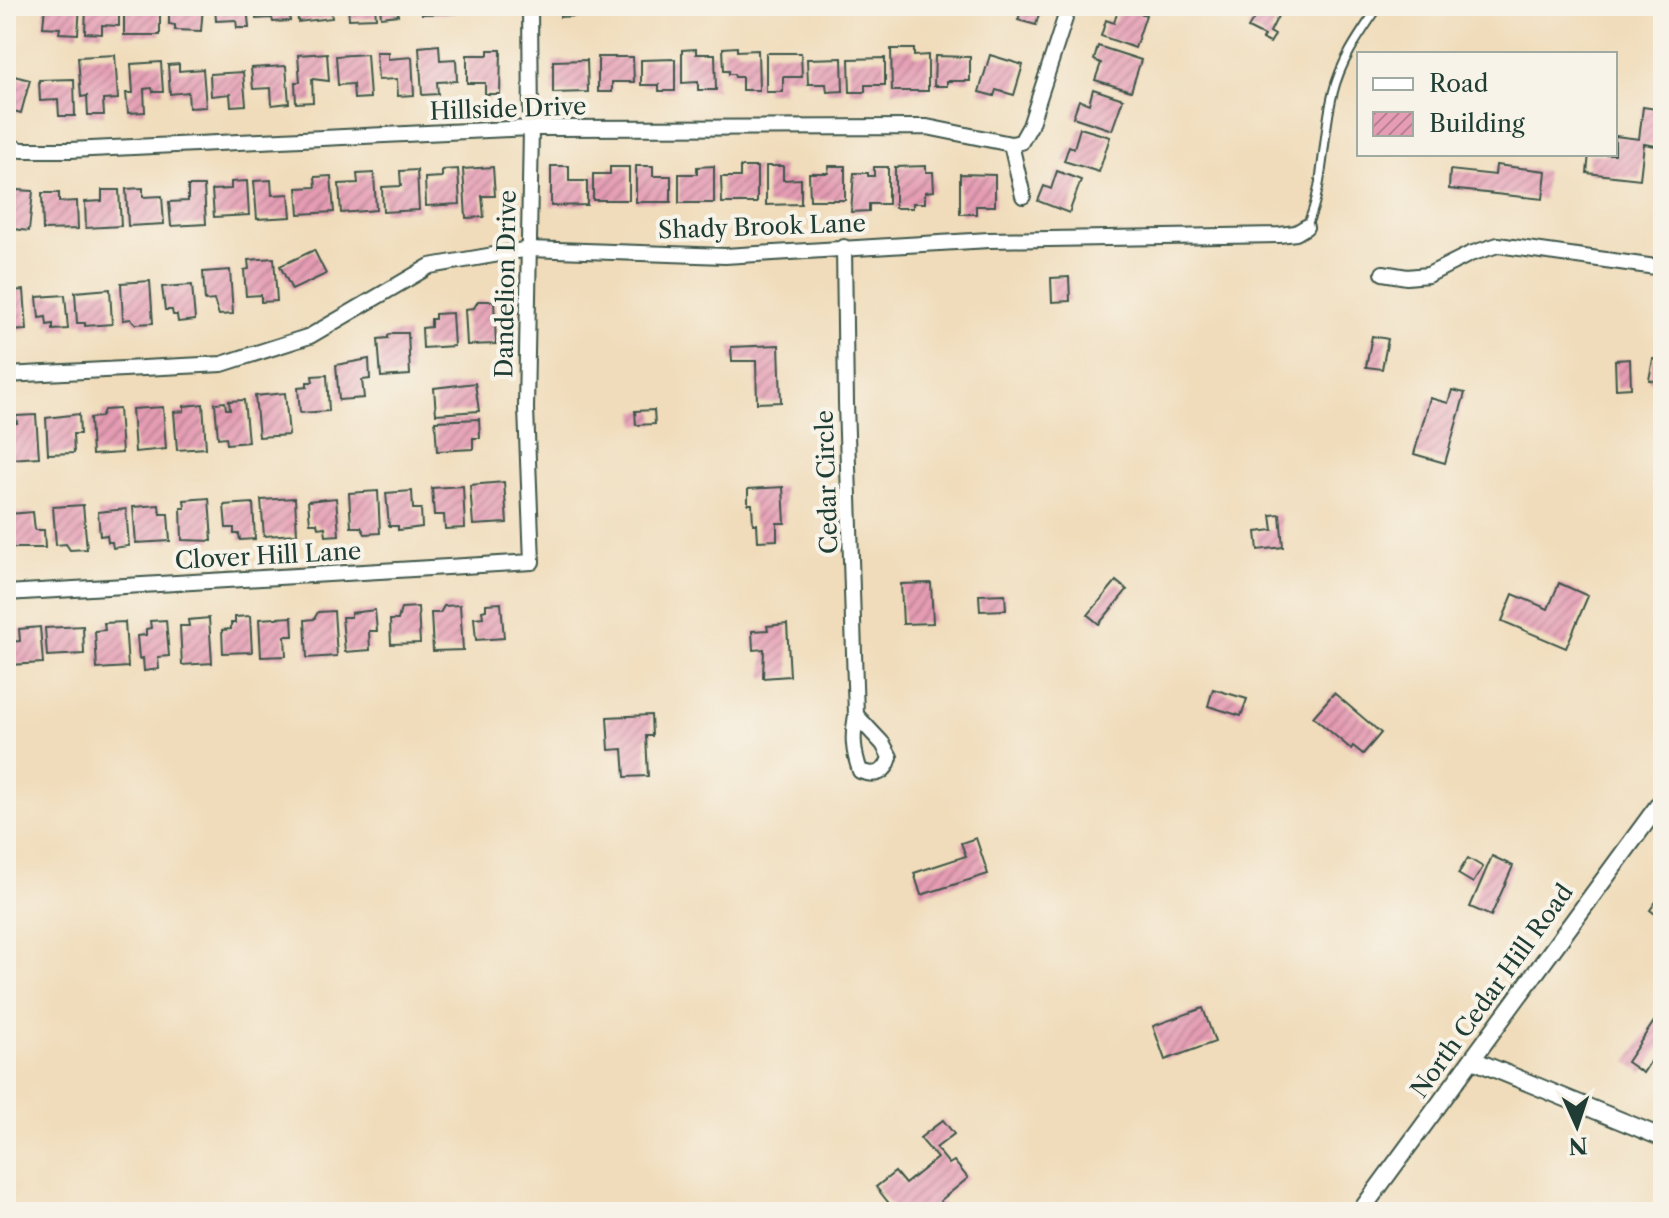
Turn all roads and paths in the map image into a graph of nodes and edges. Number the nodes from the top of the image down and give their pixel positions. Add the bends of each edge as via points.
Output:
1 (530, 6) edge
2 (1069, 6) edge
3 (1379, 6) edge
4 (531, 128) junction
5 (1011, 144) junction
6 (6, 145) edge
7 (1023, 196) dead end
8 (1306, 227) joint
9 (844, 247) junction
10 (529, 249) junction
11 (1663, 268) edge
12 (1383, 273) dead end
13 (6, 375) edge
14 (532, 562) joint
15 (6, 593) edge
16 (856, 715) dead end
17 (1663, 799) edge
18 (1473, 1060) junction
19 (1663, 1138) edge
20 (1360, 1212) edge

1 - 4 street, Dandelion Drive
2 - 5 street via 1030,126 1021,142
3 - 8 lane, Shady Brook Lane via 1342,65
4 - 5 street, Hillside Drive via 927,127
4 - 6 street, Hillside Drive via 70,150
4 - 10 street, Dandelion Drive
5 - 7 street
8 - 9 street, Shady Brook Lane via 1279,235
9 - 10 street, Shady Brook Lane via 725,256
9 - 16 street, Cedar Circle
10 - 13 street, Shady Brook Lane via 430,266 310,336 222,364
10 - 14 street, Dandelion Drive via 526,409
11 - 12 street via 1498,245 1428,275
14 - 15 street, Clover Hill Lane
17 - 18 street, North Cedar Hill Road
18 - 19 street
18 - 20 street, North Cedar Hill Road

